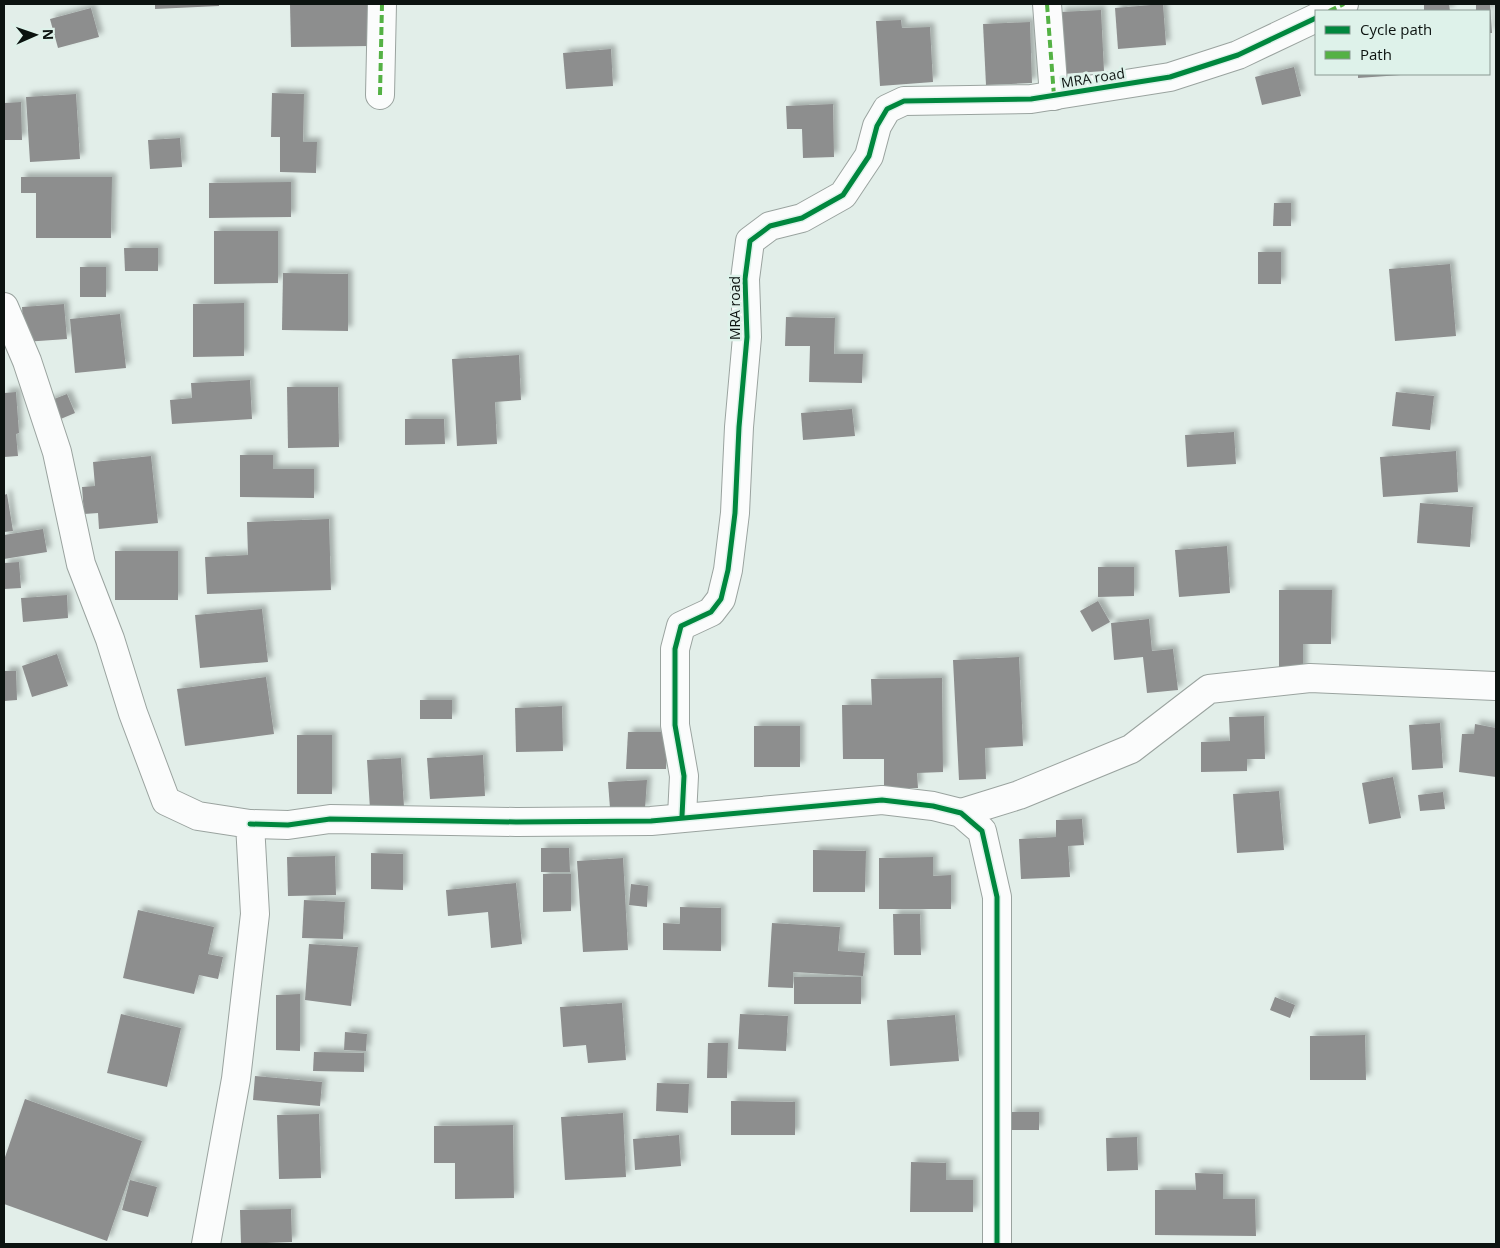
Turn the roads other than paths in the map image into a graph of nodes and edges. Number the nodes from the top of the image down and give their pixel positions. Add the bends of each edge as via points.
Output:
1 (382, 4) edge
2 (1047, 4) edge
3 (1344, 4) edge
4 (1331, 10) edge
5 (1315, 18) edge
6 (380, 95) dead end
7 (1054, 96) junction
8 (4, 307) edge
9 (1495, 686) edge
10 (961, 813) junction
11 (682, 816) junction
12 (250, 824) junction
13 (206, 1244) edge
14 (997, 1244) edge

1 - 6 street
2 - 7 street
3 - 4 street
5 - 7 street, MRA road via 1238,55 1170,77
7 - 11 street, MRA road via 966,102 904,101 887,109 877,126 869,156 843,195 802,218 770,226 750,242 745,279 747,337 728,570 721,599 711,612 681,626 675,649 675,725 684,776
8 - 12 street via 28,361 57,452 81,564 166,801 198,816
9 - 10 street via 1310,678 1208,690 1131,749 1019,795
10 - 11 street via 882,800
10 - 14 street via 982,831 997,897
11 - 12 street via 651,820 516,822 330,819 288,825
12 - 13 street via 255,914 236,1079

